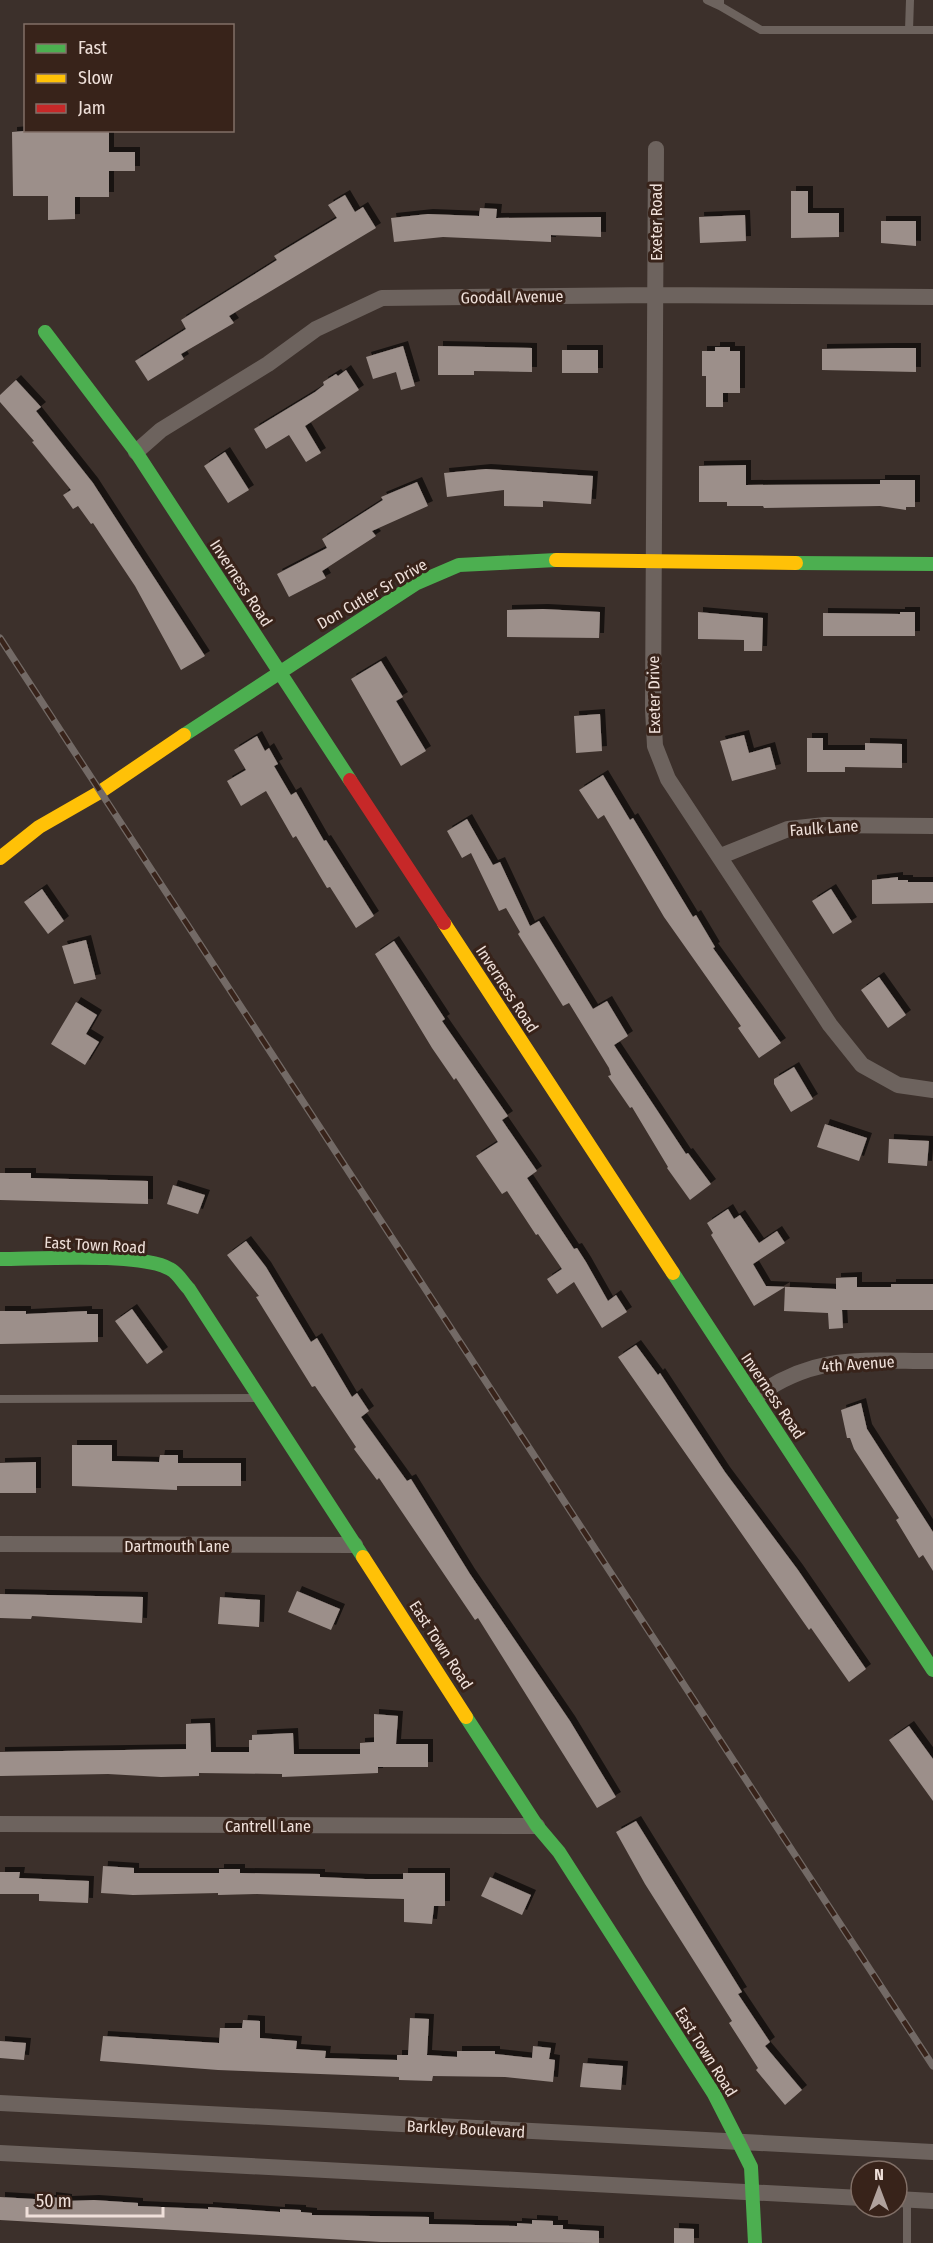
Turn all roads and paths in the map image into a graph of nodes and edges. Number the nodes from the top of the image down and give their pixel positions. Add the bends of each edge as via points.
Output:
1 (707, 0) edge
2 (910, 0) edge
3 (720, 3) edge
4 (909, 30) junction
5 (933, 30) edge
6 (656, 149) dead end
7 (657, 295) junction
8 (933, 297) edge
9 (45, 332) dead end
10 (136, 452) junction
11 (653, 562) junction
12 (933, 564) edge
13 (278, 671) junction
14 (933, 826) edge
15 (721, 856) junction
16 (0, 858) edge
17 (933, 1090) edge
18 (0, 1259) edge
19 (933, 1360) edge
20 (755, 1397) junction
21 (260, 1398) junction
22 (0, 1399) edge
23 (0, 1544) edge
24 (355, 1545) junction
25 (933, 1670) edge
26 (0, 1824) edge
27 (537, 1826) junction
28 (0, 2103) edge
29 (739, 2143) junction
30 (933, 2152) edge
31 (0, 2153) edge
32 (753, 2194) junction
33 (849, 2198) edge
34 (909, 2200) edge
35 (933, 2201) edge
36 (904, 2219) edge
37 (754, 2243) edge
38 (907, 2243) edge

1 - 3 lane
2 - 4 lane
3 - 4 lane via 761,30
4 - 5 lane
6 - 7 street, Exeter Road
7 - 8 street, Goodall Avenue
7 - 10 street, Goodall Avenue via 382,298 316,329 162,430
7 - 11 street, Exeter Drive
9 - 10 street, Inverness Road
10 - 13 street, Inverness Road
11 - 12 street, Don Cutler Sr Drive
11 - 13 street, Don Cutler Sr Drive via 540,560 459,566 417,583
11 - 15 street, Exeter Drive via 655,746 668,779
13 - 16 street, Don Cutler Sr Drive via 100,792 39,827
13 - 20 street, Inverness Road
14 - 15 street, Faulk Lane via 788,829
15 - 17 street, Exeter Drive via 830,1025 862,1065 898,1085
18 - 21 street, East Town Road via 118,1260 169,1269 189,1289
19 - 20 street, 4th Avenue via 823,1364 793,1373
20 - 25 street, Inverness Road
21 - 22 lane
21 - 24 street, East Town Road
23 - 24 street, Dartmouth Lane
24 - 27 street, East Town Road
26 - 27 street, Cantrell Lane
27 - 29 street, East Town Road via 559,1852 714,2094
28 - 29 street, Barkley Boulevard
29 - 30 street, Barkley Boulevard
29 - 32 street, East Town Road via 751,2168
31 - 32 street
32 - 33 street
32 - 37 street, East Town Road
34 - 35 street
36 - 38 lane

